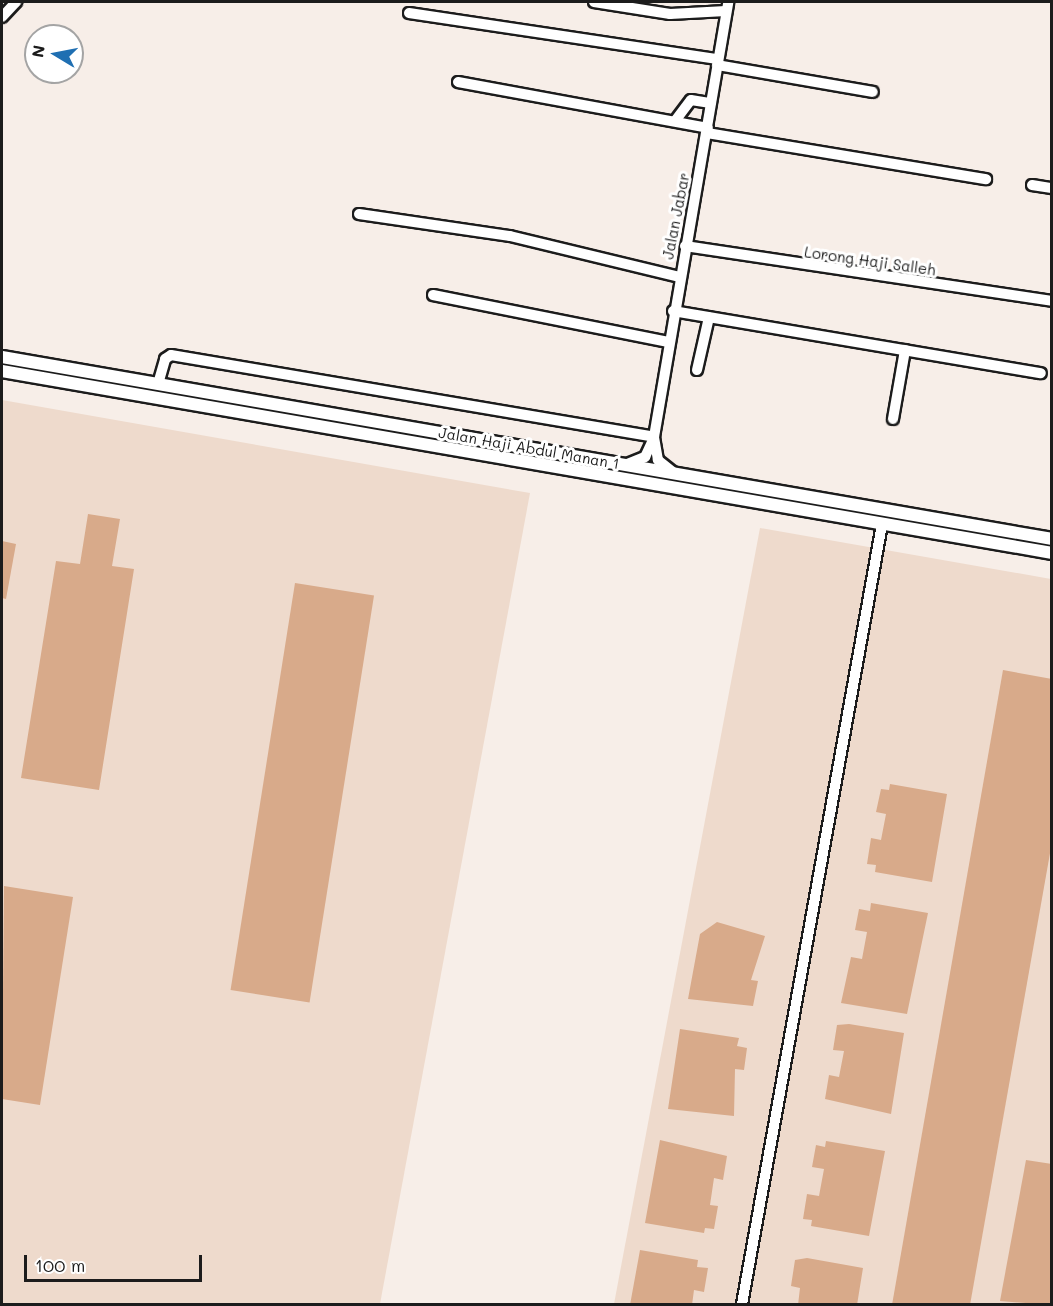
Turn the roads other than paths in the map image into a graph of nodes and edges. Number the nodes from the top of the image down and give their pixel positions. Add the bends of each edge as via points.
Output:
1 (16, 2) edge
2 (594, 2) edge
3 (727, 6) edge
4 (409, 13) dead end
5 (2, 17) edge
6 (718, 62) junction
7 (458, 82) dead end
8 (873, 92) dead end
9 (711, 103) junction
10 (675, 121) junction
11 (707, 130) junction
12 (986, 179) dead end
13 (1032, 185) dead end
14 (1052, 188) edge
15 (359, 214) dead end
16 (686, 246) junction
17 (679, 277) junction
18 (433, 295) dead end
19 (1052, 301) edge
20 (673, 311) junction
21 (709, 317) junction
22 (668, 342) junction
23 (905, 350) junction
24 (2, 357) edge
25 (697, 370) dead end
26 (2, 371) edge
27 (1041, 374) dead end
28 (160, 375) junction
29 (893, 419) dead end
30 (654, 437) junction
31 (625, 465) junction
32 (676, 474) junction
33 (882, 524) junction
34 (1052, 538) edge
35 (1052, 553) edge
36 (742, 1305) edge

1 - 5 street
2 - 3 street via 670,14
3 - 6 street, Jalan Jabar
4 - 6 street
6 - 8 street
6 - 9 street, Jalan Jabar
7 - 10 street
9 - 10 street via 691,100
9 - 11 street, Jalan Jabar
10 - 11 street
11 - 12 street
11 - 16 street, Jalan Jabar
13 - 14 street
15 - 17 street via 545,243
16 - 17 street, Jalan Jabar
16 - 19 street, Lorong Haji Salleh
17 - 20 street, Jalan Jabar
18 - 22 street
20 - 21 street
20 - 22 street, Jalan Jabar
21 - 23 street
21 - 25 street
22 - 30 street, Jalan Jabar
23 - 27 street
23 - 29 street
24 - 28 street, Jalan Haji Abdul Manan 1
26 - 33 street, Jalan Haji Abdul Manan 1
28 - 30 street via 171,355
28 - 31 street, Jalan Haji Abdul Manan 1
30 - 31 street via 645,457
30 - 32 street via 658,460
31 - 32 street, Jalan Haji Abdul Manan 1
32 - 34 street, Jalan Haji Abdul Manan 1
33 - 35 street, Jalan Haji Abdul Manan 1
33 - 36 street

